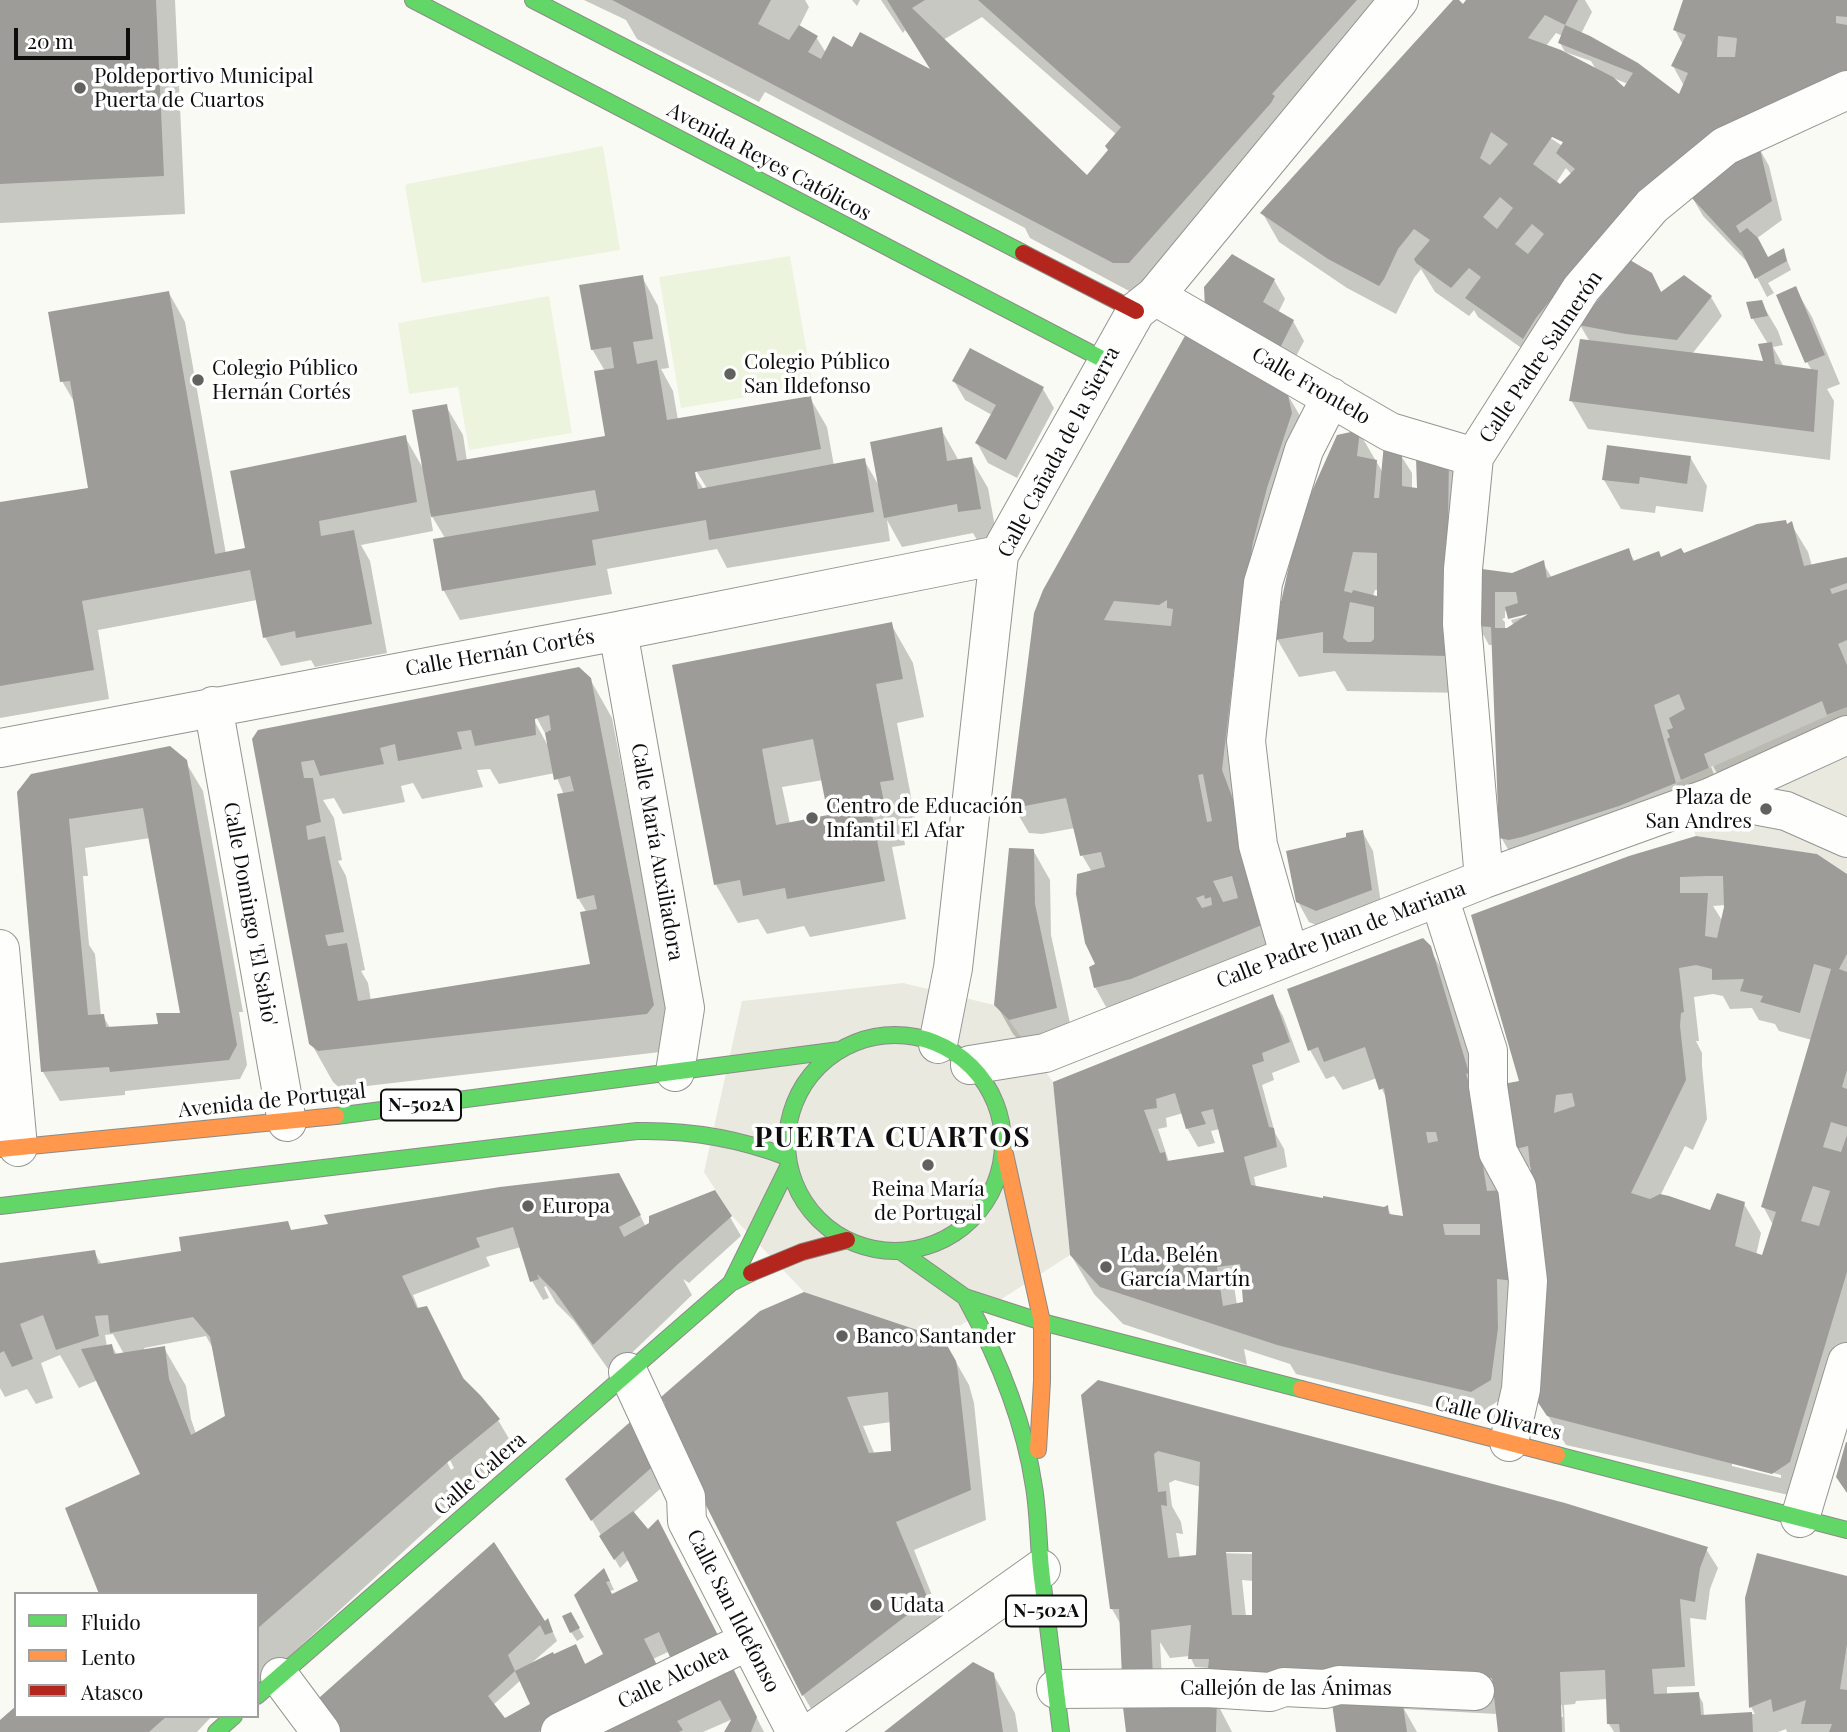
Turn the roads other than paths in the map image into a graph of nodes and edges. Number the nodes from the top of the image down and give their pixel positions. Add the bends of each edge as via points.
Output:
1 (533, 0) edge
2 (1399, 0) edge
3 (425, 3) edge
4 (1847, 90) edge
5 (1145, 303) junction
6 (1106, 361) junction
7 (1331, 397) junction
8 (1474, 457) junction
9 (999, 555) junction
10 (618, 631) junction
11 (213, 706) junction
12 (1847, 736) edge
13 (0, 748) edge
14 (1712, 797) junction
15 (1847, 838) edge
16 (1484, 879) junction
17 (1440, 897) junction
18 (0, 950) edge
19 (1289, 954) junction
20 (938, 1044) junction
21 (840, 1050) junction
22 (970, 1065) junction
23 (675, 1072) junction
24 (287, 1122) junction
25 (9, 1148) edge
26 (1004, 1150) junction
27 (788, 1161) junction
28 (0, 1206) edge
29 (847, 1241) junction
30 (1027, 1250) junction
31 (900, 1251) junction
32 (731, 1283) junction
33 (1053, 1293) dead end
34 (965, 1297) junction
35 (1071, 1311) dead end
36 (1042, 1322) junction
37 (1138, 1347) junction
38 (1847, 1362) edge
39 (628, 1372) junction
40 (1509, 1443) junction
41 (1034, 1490) junction
42 (1801, 1518) junction
43 (1847, 1530) edge
44 (1041, 1569) junction
45 (748, 1641) junction
46 (268, 1687) edge
47 (1056, 1689) junction
48 (1475, 1691) dead end
49 (232, 1718) edge
50 (216, 1732) edge
51 (321, 1732) edge
52 (560, 1732) edge
53 (796, 1732) edge
54 (812, 1732) edge
55 (1061, 1732) edge

1 - 5 main road, Avenida Reyes Católicos
2 - 5 street, Calle Cañada de la Sierra
3 - 6 main road, Avenida Reyes Católicos
4 - 8 street, Calle Padre Salmerón via 1725,146 1652,206 1581,289
5 - 6 street, Calle Cañada de la Sierra
5 - 7 street, Calle Frontelo
6 - 9 street, Calle Cañada de la Sierra
7 - 8 street, Calle Frontelo via 1390,432
7 - 19 street via 1304,450 1263,583 1246,741 1258,845
8 - 16 street, Calle Padre Salmerón via 1462,624
9 - 10 street, Calle Hernán Cortés
9 - 20 street, Calle Cañada de la Sierra via 953,968
10 - 11 street, Calle Hernán Cortés
10 - 23 street, Calle María Auxiliadora via 685,1008
11 - 13 street, Calle Hernán Cortés
11 - 24 street, Calle Domingo 'El Sabio'
12 - 14 street
14 - 15 street via 1786,811
14 - 16 street, Calle Padre Juan de Mariana
16 - 17 street, Calle Padre Juan de Mariana
17 - 19 street, Calle Padre Juan de Mariana
17 - 40 street via 1488,1051 1488,1086 1499,1152 1517,1187 1528,1281 1521,1389
18 - 25 street
19 - 22 street, Calle Padre Juan de Mariana via 1045,1053
20 - 21 main road, N-502A via 892,1035 861,1040
20 - 22 main road, N-502A
21 - 23 main road, Avenida de Portugal / N-502A
21 - 27 main road, N-502A via 812,1073 798,1096 789,1121
22 - 26 main road, N-502A via 998,1106
23 - 24 main road, Avenida de Portugal / N-502A
24 - 25 main road, Avenida de Portugal / N-502A
26 - 30 main road, N-502A
26 - 31 main road, N-502A via 995,1186 969,1223 937,1243
27 - 28 main road, N-502A via 731,1138 637,1130
27 - 29 main road, N-502A via 809,1209
27 - 32 main road, Calle Calera
29 - 31 main road, N-502A via 873,1250
29 - 32 main road, Calle Calera via 778,1259
30 - 33 main road
30 - 36 main road, N-502A
31 - 34 main road, Calle Olivares / N-502A
32 - 39 main road, Calle Calera
34 - 36 main road, Calle Olivares
34 - 41 main road, N-502A via 1014,1400
35 - 37 main road, Calle Olivares via 1091,1327
36 - 37 main road, Calle Olivares
36 - 41 main road, N-502A
37 - 40 main road, Calle Olivares
38 - 42 street
39 - 45 street, Calle San Ildefonso via 686,1497 687,1521
39 - 46 main road, Calle Calera
40 - 42 main road, Calle Olivares
41 - 44 main road, N-502A
42 - 43 main road, Calle Olivares
44 - 47 main road, N-502A
44 - 54 street
45 - 52 street, Calle Alcolea
45 - 53 street, Calle San Ildefonso
46 - 51 street
47 - 48 street, Callejón de las Ánimas via 1270,1692 1284,1687 1339,1685
47 - 55 main road, N-502A
49 - 50 main road

